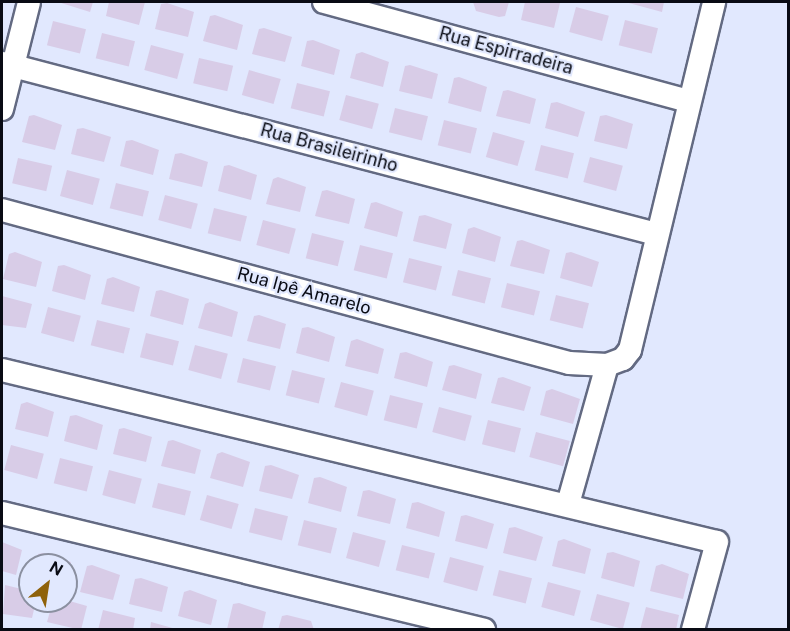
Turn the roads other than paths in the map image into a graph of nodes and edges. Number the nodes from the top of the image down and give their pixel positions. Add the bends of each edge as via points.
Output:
1 (29, 2) edge
2 (324, 2) edge
3 (714, 2) edge
4 (7, 64) edge
5 (689, 101) junction
6 (2, 109) edge
7 (2, 210) edge
8 (656, 234) junction
9 (607, 364) junction
10 (2, 370) edge
11 (568, 504) junction
12 (2, 513) edge
13 (408, 621) edge
14 (484, 630) edge
15 (693, 630) edge

1 - 4 street
2 - 5 street, Rua Espirradeira
3 - 5 street
4 - 6 street
4 - 8 street, Rua Brasileirinho
5 - 8 street
7 - 9 street, Rua Ipê Amarelo via 569,363
8 - 9 street via 630,350 623,359
9 - 11 street
10 - 11 street
11 - 15 street via 717,542
12 - 13 street
13 - 14 street

